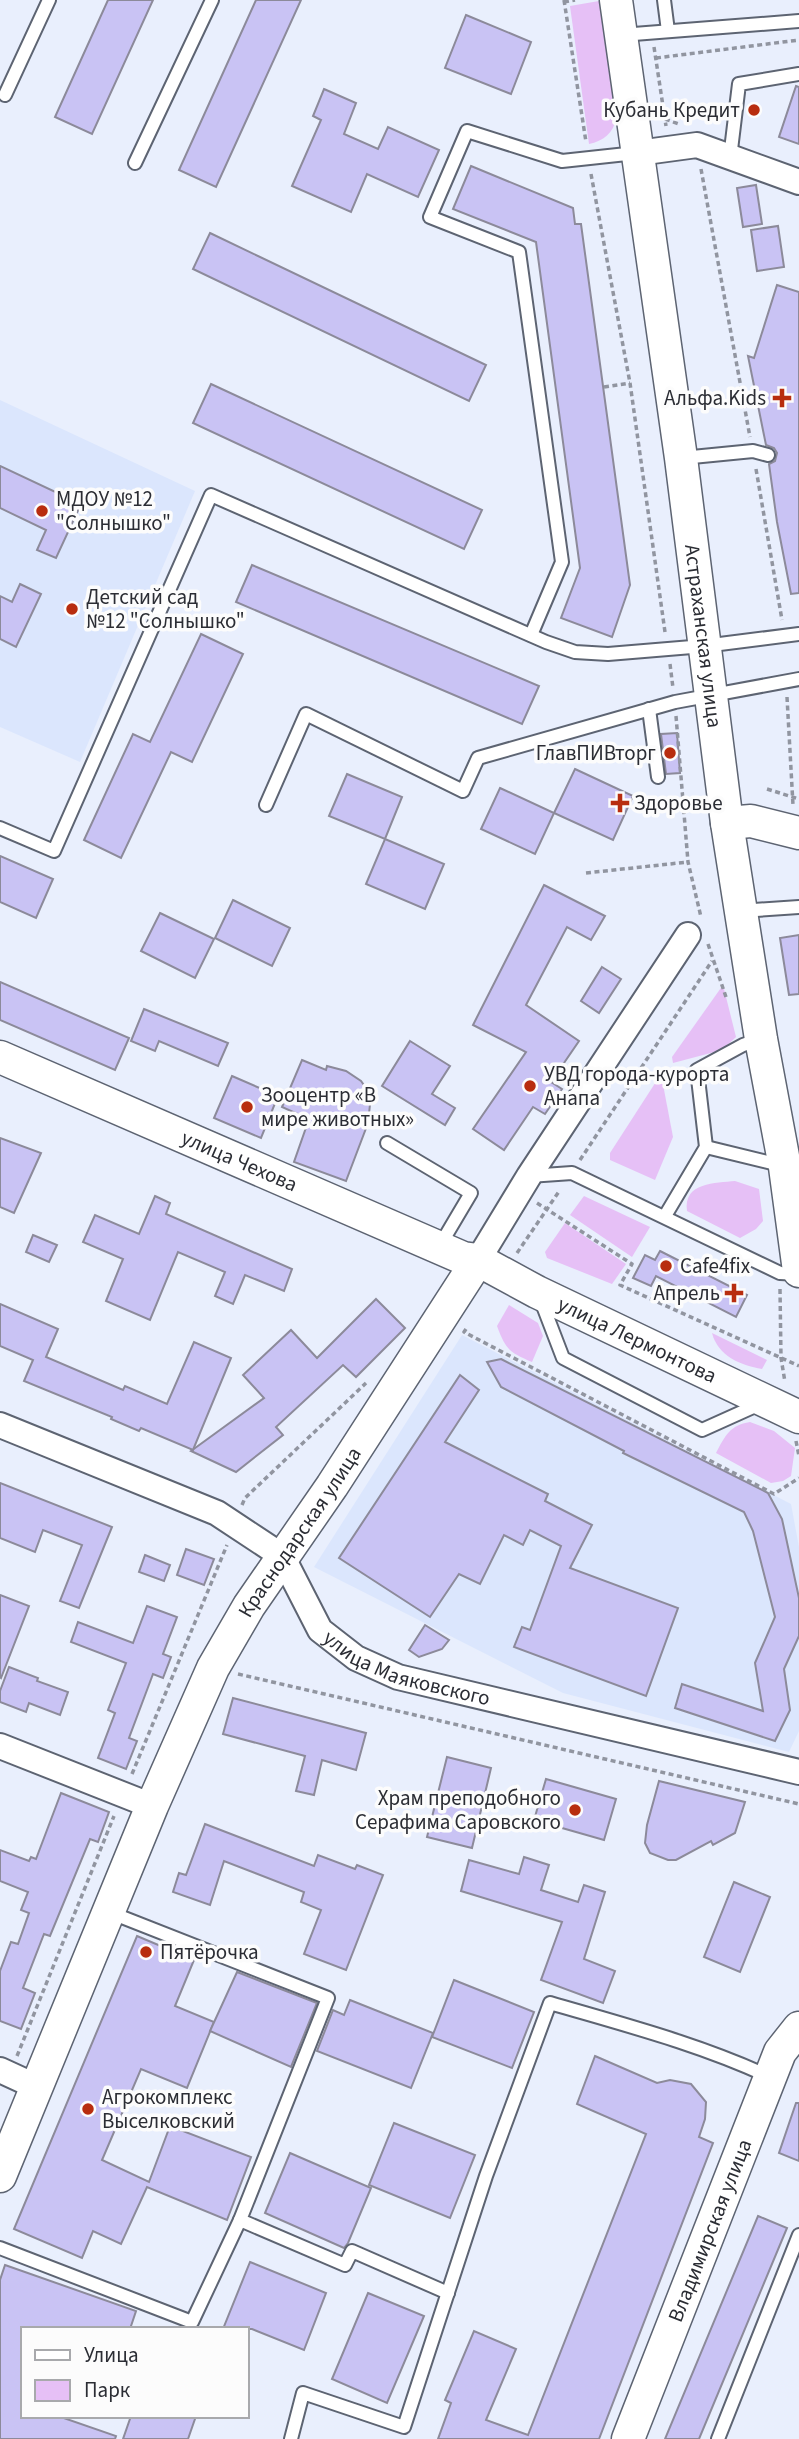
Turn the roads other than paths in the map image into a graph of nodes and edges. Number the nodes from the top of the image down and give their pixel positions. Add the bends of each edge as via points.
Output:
1 (48, 0) edge
2 (212, 0) edge
3 (616, 0) edge
4 (664, 0) edge
5 (799, 21) edge
6 (668, 31) junction
7 (636, 34) junction
8 (799, 74) edge
9 (5, 95) dead end
10 (638, 153) junction
11 (730, 158) junction
12 (135, 163) dead end
13 (799, 182) edge
14 (768, 455) dead end
15 (681, 458) junction
16 (799, 634) edge
17 (531, 635) junction
18 (704, 646) junction
19 (793, 680) edge
20 (710, 696) junction
21 (649, 709) junction
22 (658, 777) dead end
23 (266, 805) dead end
24 (727, 823) junction
25 (0, 828) edge
26 (797, 833) edge
27 (799, 907) edge
28 (740, 911) junction
29 (699, 933) road end
30 (761, 1039) junction
31 (0, 1057) edge
32 (387, 1143) dead end
33 (706, 1147) junction
34 (785, 1167) junction
35 (524, 1184) junction
36 (664, 1216) junction
37 (439, 1247) junction
38 (491, 1266) junction
39 (793, 1272) edge
40 (537, 1292) junction
41 (765, 1401) junction
42 (799, 1417) edge
43 (0, 1425) edge
44 (282, 1556) junction
45 (0, 1746) edge
46 (799, 1772) edge
47 (152, 1807) junction
48 (108, 1912) junction
49 (785, 2053) edge
50 (0, 2070) edge
51 (37, 2087) junction
52 (0, 2176) edge
53 (240, 2220) junction
54 (799, 2235) edge
55 (0, 2248) edge
56 (448, 2293) junction
57 (291, 2439) edge
58 (628, 2439) edge
59 (718, 2439) edge

1 - 9 lane
2 - 12 lane
3 - 7 street, Астраханская улица
4 - 6 lane
5 - 6 lane
6 - 7 lane
7 - 10 street, Астраханская улица
8 - 11 lane via 739,84
10 - 11 street via 697,145
10 - 15 street, Астраханская улица
10 - 17 lane via 562,161 467,131 430,217 519,252 562,562
11 - 13 street
14 - 15 lane via 753,452
15 - 18 street, Астраханская улица
16 - 18 lane
17 - 18 lane via 575,652 608,654
17 - 25 lane via 211,495 54,851
18 - 20 street, Астраханская улица
19 - 20 lane
20 - 21 lane
20 - 24 street, Астраханская улица
21 - 22 lane
21 - 23 lane via 478,758 463,791 306,714
24 - 26 street via 751,821
24 - 28 street, Астраханская улица
27 - 28 lane
28 - 30 street, Астраханская улица
29 - 35 street, Краснодарская улица
30 - 33 lane via 696,1070
30 - 34 street, Астраханская улица
31 - 37 street, улица Чехова
32 - 37 lane via 471,1194
33 - 34 lane
33 - 36 lane
34 - 39 street, Астраханская улица
35 - 36 lane via 572,1173
35 - 38 street, Краснодарская улица
36 - 39 lane
37 - 38 street, улица Чехова
38 - 40 street, улица Лермонтова
38 - 44 street, Краснодарская улица
40 - 41 street, улица Лермонтова
40 - 41 lane via 563,1358 702,1430
41 - 42 street, улица Лермонтова
43 - 44 street, улица Маяковского via 217,1513
44 - 46 street, улица Маяковского via 320,1630 355,1658 398,1677
44 - 47 street, Краснодарская улица via 213,1668
45 - 47 street
47 - 48 street, Краснодарская улица
48 - 51 street, Краснодарская улица
48 - 53 lane via 328,1998
49 - 56 lane via 725,2056 550,2003
49 - 58 street, Владимирская улица
50 - 51 street
51 - 52 street, Краснодарская улица
53 - 55 lane via 192,2322
53 - 56 lane via 345,2265 352,2251
54 - 59 lane
56 - 57 lane via 404,2427 303,2393

